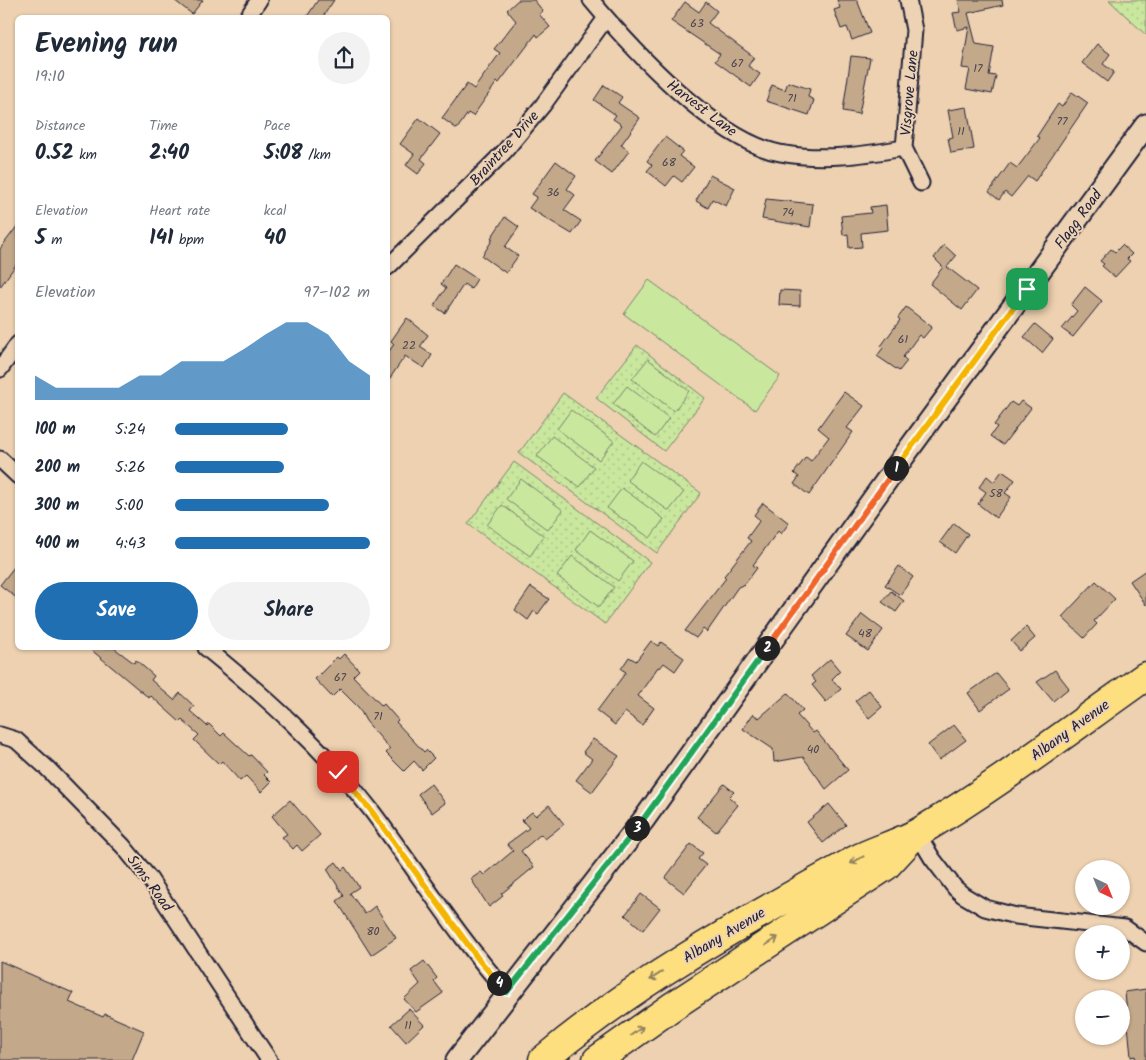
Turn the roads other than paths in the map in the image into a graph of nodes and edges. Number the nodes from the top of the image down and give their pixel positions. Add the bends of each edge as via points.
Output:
1 (259, 0) edge
2 (591, 0) edge
3 (908, 0) edge
4 (249, 15) edge
5 (606, 18) junction
6 (1146, 125) edge
7 (904, 148) junction
8 (921, 183) dead end
9 (390, 265) edge
10 (15, 348) edge
11 (0, 369) edge
12 (0, 459) edge
13 (15, 473) edge
14 (208, 650) edge
15 (1146, 676) edge
16 (0, 735) edge
17 (917, 833) junction
18 (1146, 943) edge
19 (507, 992) junction
20 (269, 1060) edge
21 (457, 1060) edge
22 (543, 1060) edge
23 (597, 1060) edge

1 - 4 street
2 - 5 street, Harvest Lane
3 - 7 street, Visgrove Lane via 914,30
5 - 7 street, Harvest Lane via 662,77 691,102 736,135 765,148 809,156 859,156
5 - 9 street, Braintree Drive via 543,105 504,152
6 - 19 street, Flagg Road via 645,818
7 - 8 street, Visgrove Lane
10 - 11 street
12 - 13 street
14 - 19 street via 268,698 306,735 370,809 479,960
15 - 17 highway, Albany Avenue via 1000,780
16 - 20 street, Sims Road via 16,740 123,846 149,878
17 - 18 street via 955,888 985,908 1016,916 1125,928
17 -> 22 highway, Albany Avenue via 855,861 655,976
23 -> 17 highway, Albany Avenue via 886,866
19 - 21 street, Flagg Road

